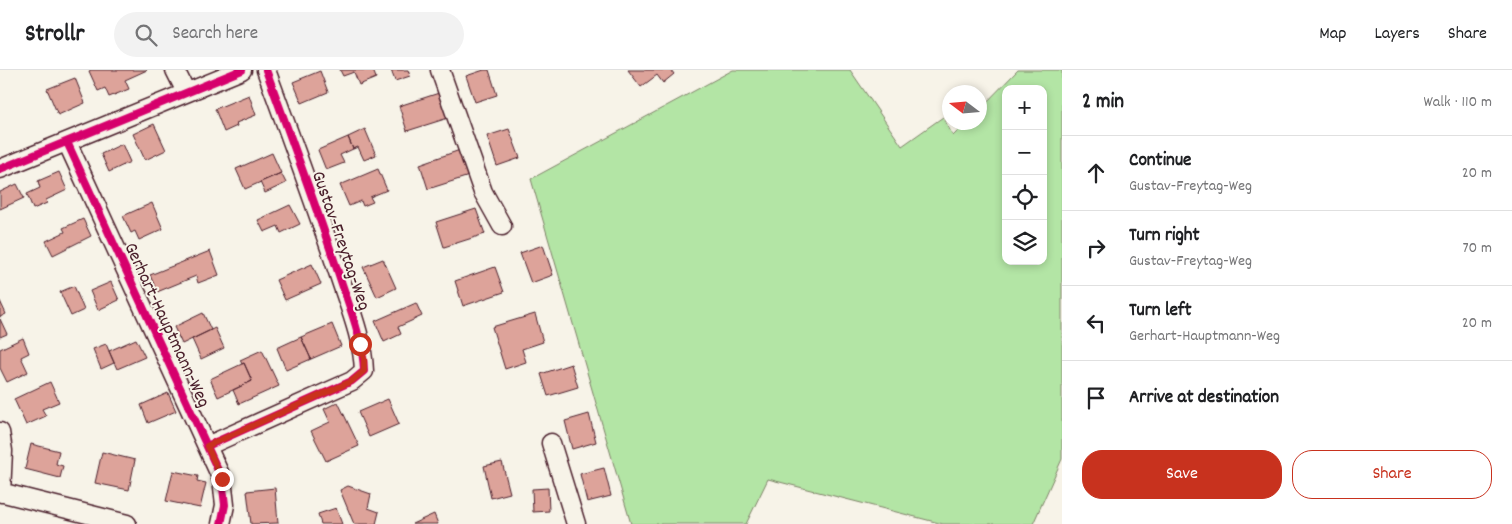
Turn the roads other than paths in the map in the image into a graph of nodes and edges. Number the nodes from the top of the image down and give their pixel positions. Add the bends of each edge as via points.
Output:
1 (175, 70) edge
2 (242, 70) edge
3 (266, 70) edge
4 (440, 70) edge
5 (186, 92) junction
6 (68, 142) junction
7 (0, 169) edge
8 (502, 226) dead end
9 (0, 432) edge
10 (551, 443) dead end
11 (207, 446) junction
12 (0, 492) edge
13 (127, 524) edge
14 (221, 524) edge
15 (576, 524) edge

1 - 5 street
2 - 5 street
3 - 11 street, Gustav-Freytag-Weg via 320,216 351,312 364,359 364,371 352,381
4 - 8 street via 483,192
5 - 6 street
6 - 7 street
6 - 11 street, Gerhart-Hauptmann-Weg
9 - 12 street via 3,451
10 - 15 street
11 - 14 street, Gerhart-Hauptmann-Weg via 222,479 225,505
12 - 13 street

